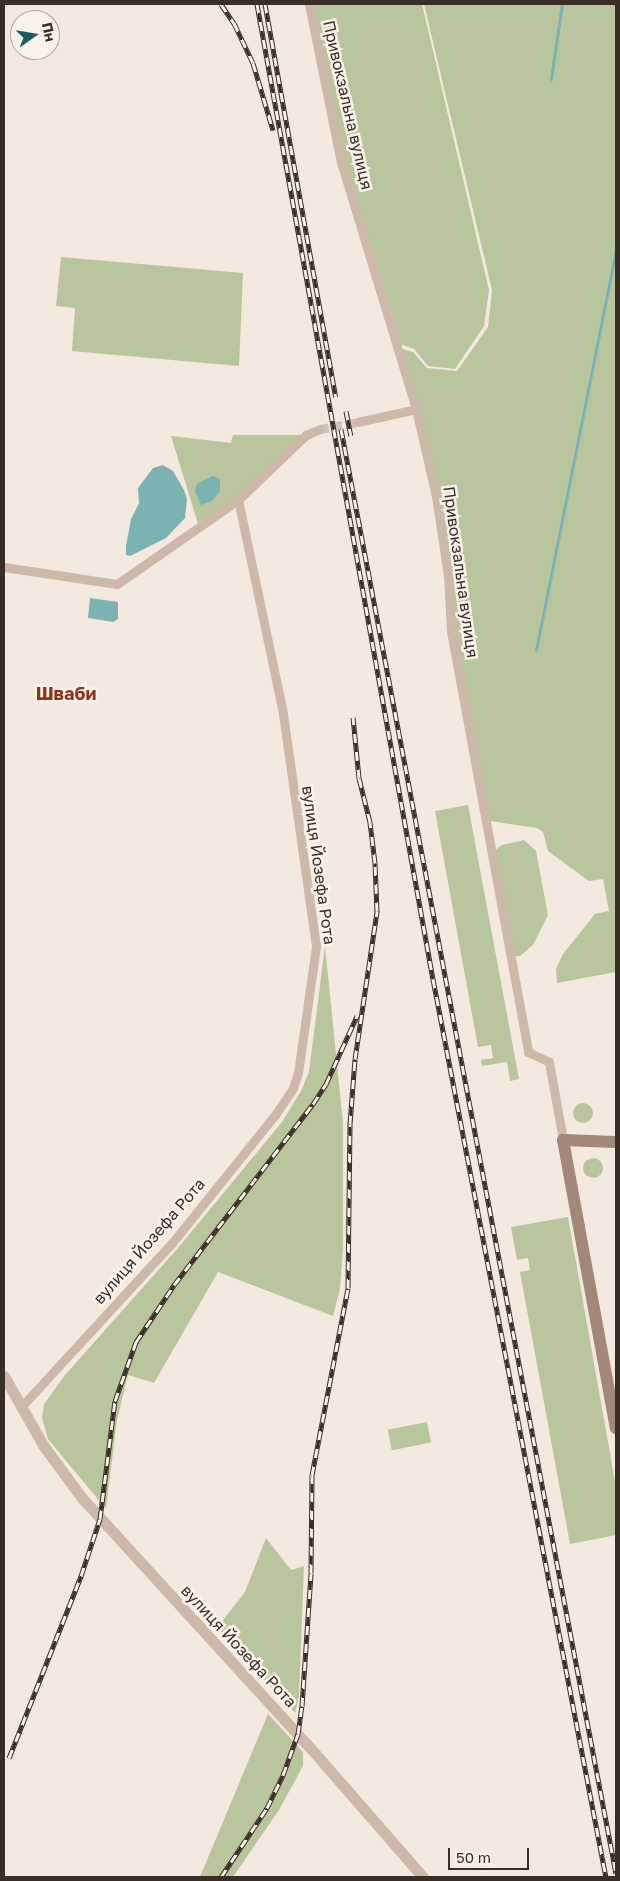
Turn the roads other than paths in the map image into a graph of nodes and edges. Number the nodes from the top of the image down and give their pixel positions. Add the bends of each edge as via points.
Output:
1 (309, 4) edge
2 (416, 409) junction
3 (358, 422) tunnel mouth
4 (320, 429) tunnel mouth
5 (238, 500) junction
6 (4, 567) edge
7 (563, 1140) junction
8 (616, 1142) edge
9 (4, 1376) edge
10 (22, 1406) junction
11 (616, 1428) edge
12 (423, 1877) edge

1 - 2 street, Привокзальна вулиця via 341,162
2 - 3 street
2 - 7 street, Привокзальна вулиця via 436,496 448,575 451,631 528,1052 549,1062
4 - 5 street via 306,435
5 - 6 street via 116,584
5 - 10 street, вулиця Йозефа Рота via 282,713 316,946 298,1073 293,1088 275,1115 172,1243
7 - 8 main road
7 - 11 main road
9 - 10 street, вулиця Йозефа Рота
10 - 12 street, вулиця Йозефа Рота via 44,1445 82,1498 306,1743

